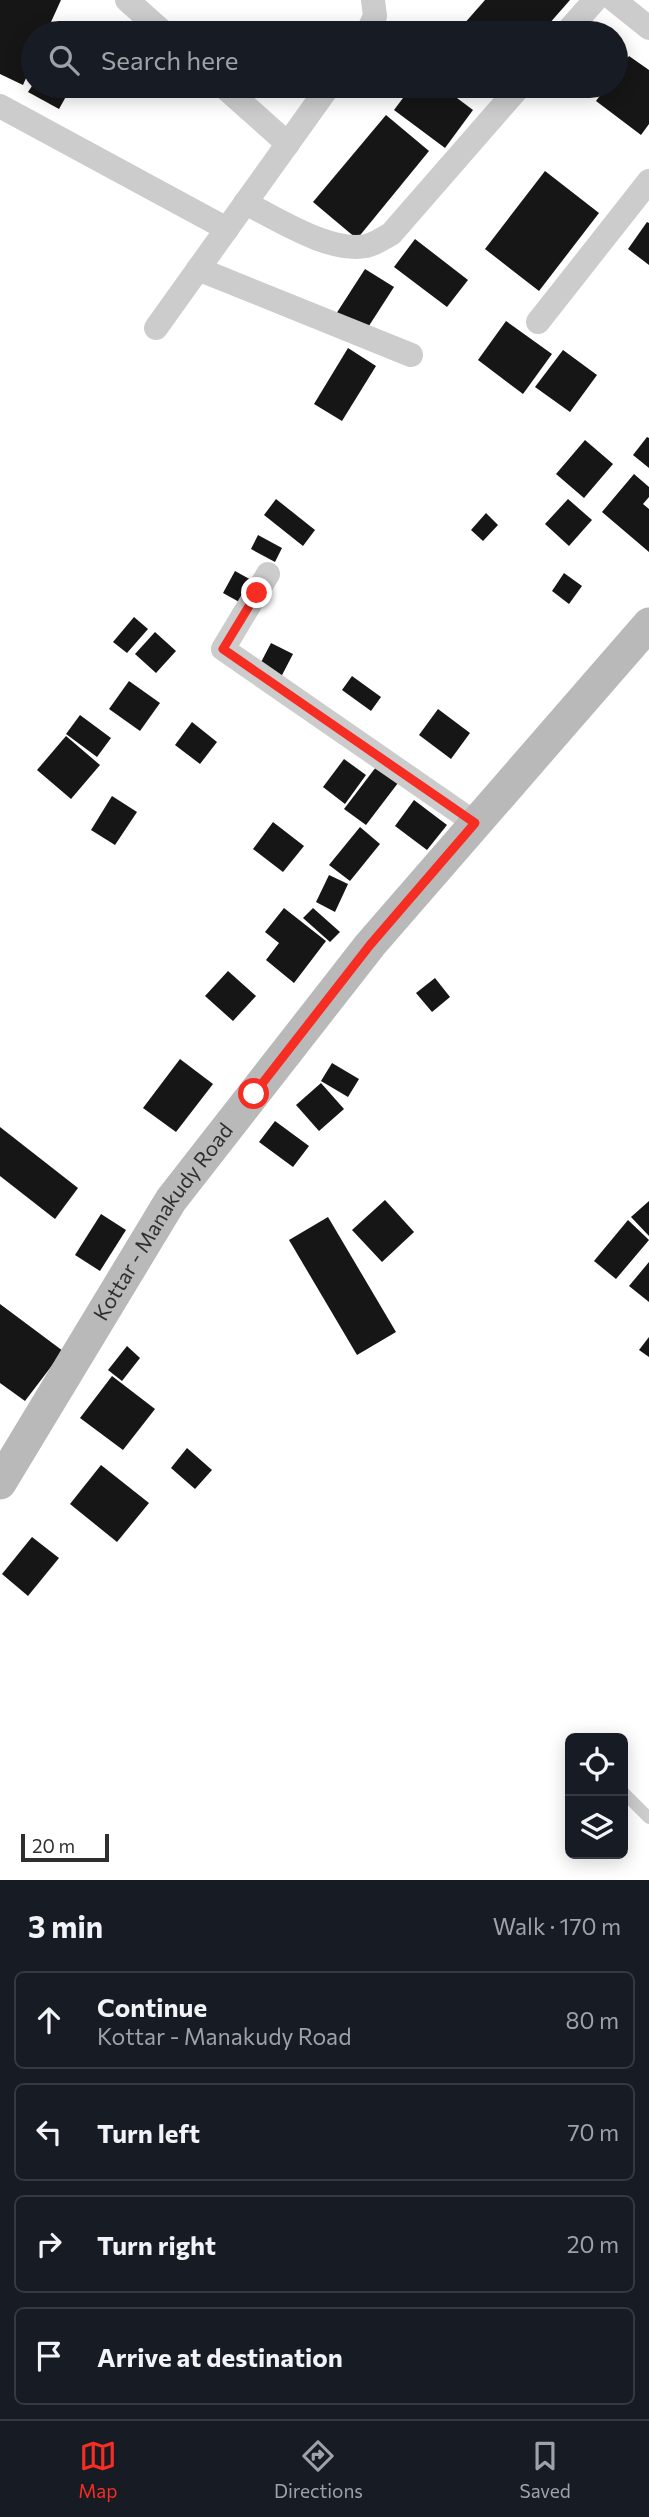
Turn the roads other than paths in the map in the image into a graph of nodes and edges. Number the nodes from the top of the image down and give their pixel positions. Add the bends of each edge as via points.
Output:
1 (127, 0) edge
2 (373, 0) edge
3 (594, 0) edge
4 (614, 0) edge
5 (151, 21) edge
6 (373, 21) edge
7 (576, 21) edge
8 (649, 28) edge
9 (236, 98) edge
10 (321, 98) edge
11 (510, 98) edge
12 (0, 106) edge
13 (288, 144) junction
14 (649, 181) edge
15 (245, 203) junction
16 (227, 229) junction
17 (198, 269) junction
18 (538, 322) dead end
19 (156, 328) dead end
20 (411, 355) dead end
21 (268, 574) dead end
22 (649, 624) edge
23 (475, 823) junction
24 (0, 1483) edge
25 (627, 1796) edge
26 (649, 1818) edge

1 - 5 street
2 - 6 street
3 - 7 street
4 - 8 street
9 - 13 street
10 - 13 street
11 - 15 street via 391,234 369,245 349,247 318,239
12 - 16 street
13 - 15 street
14 - 18 street
15 - 16 street
16 - 17 street
17 - 19 street
17 - 20 street
21 - 23 street via 223,649
22 - 23 main road, Kottar - Manakudy Road
23 - 24 main road, Kottar - Manakudy Road via 370,945 171,1200
25 - 26 lane

